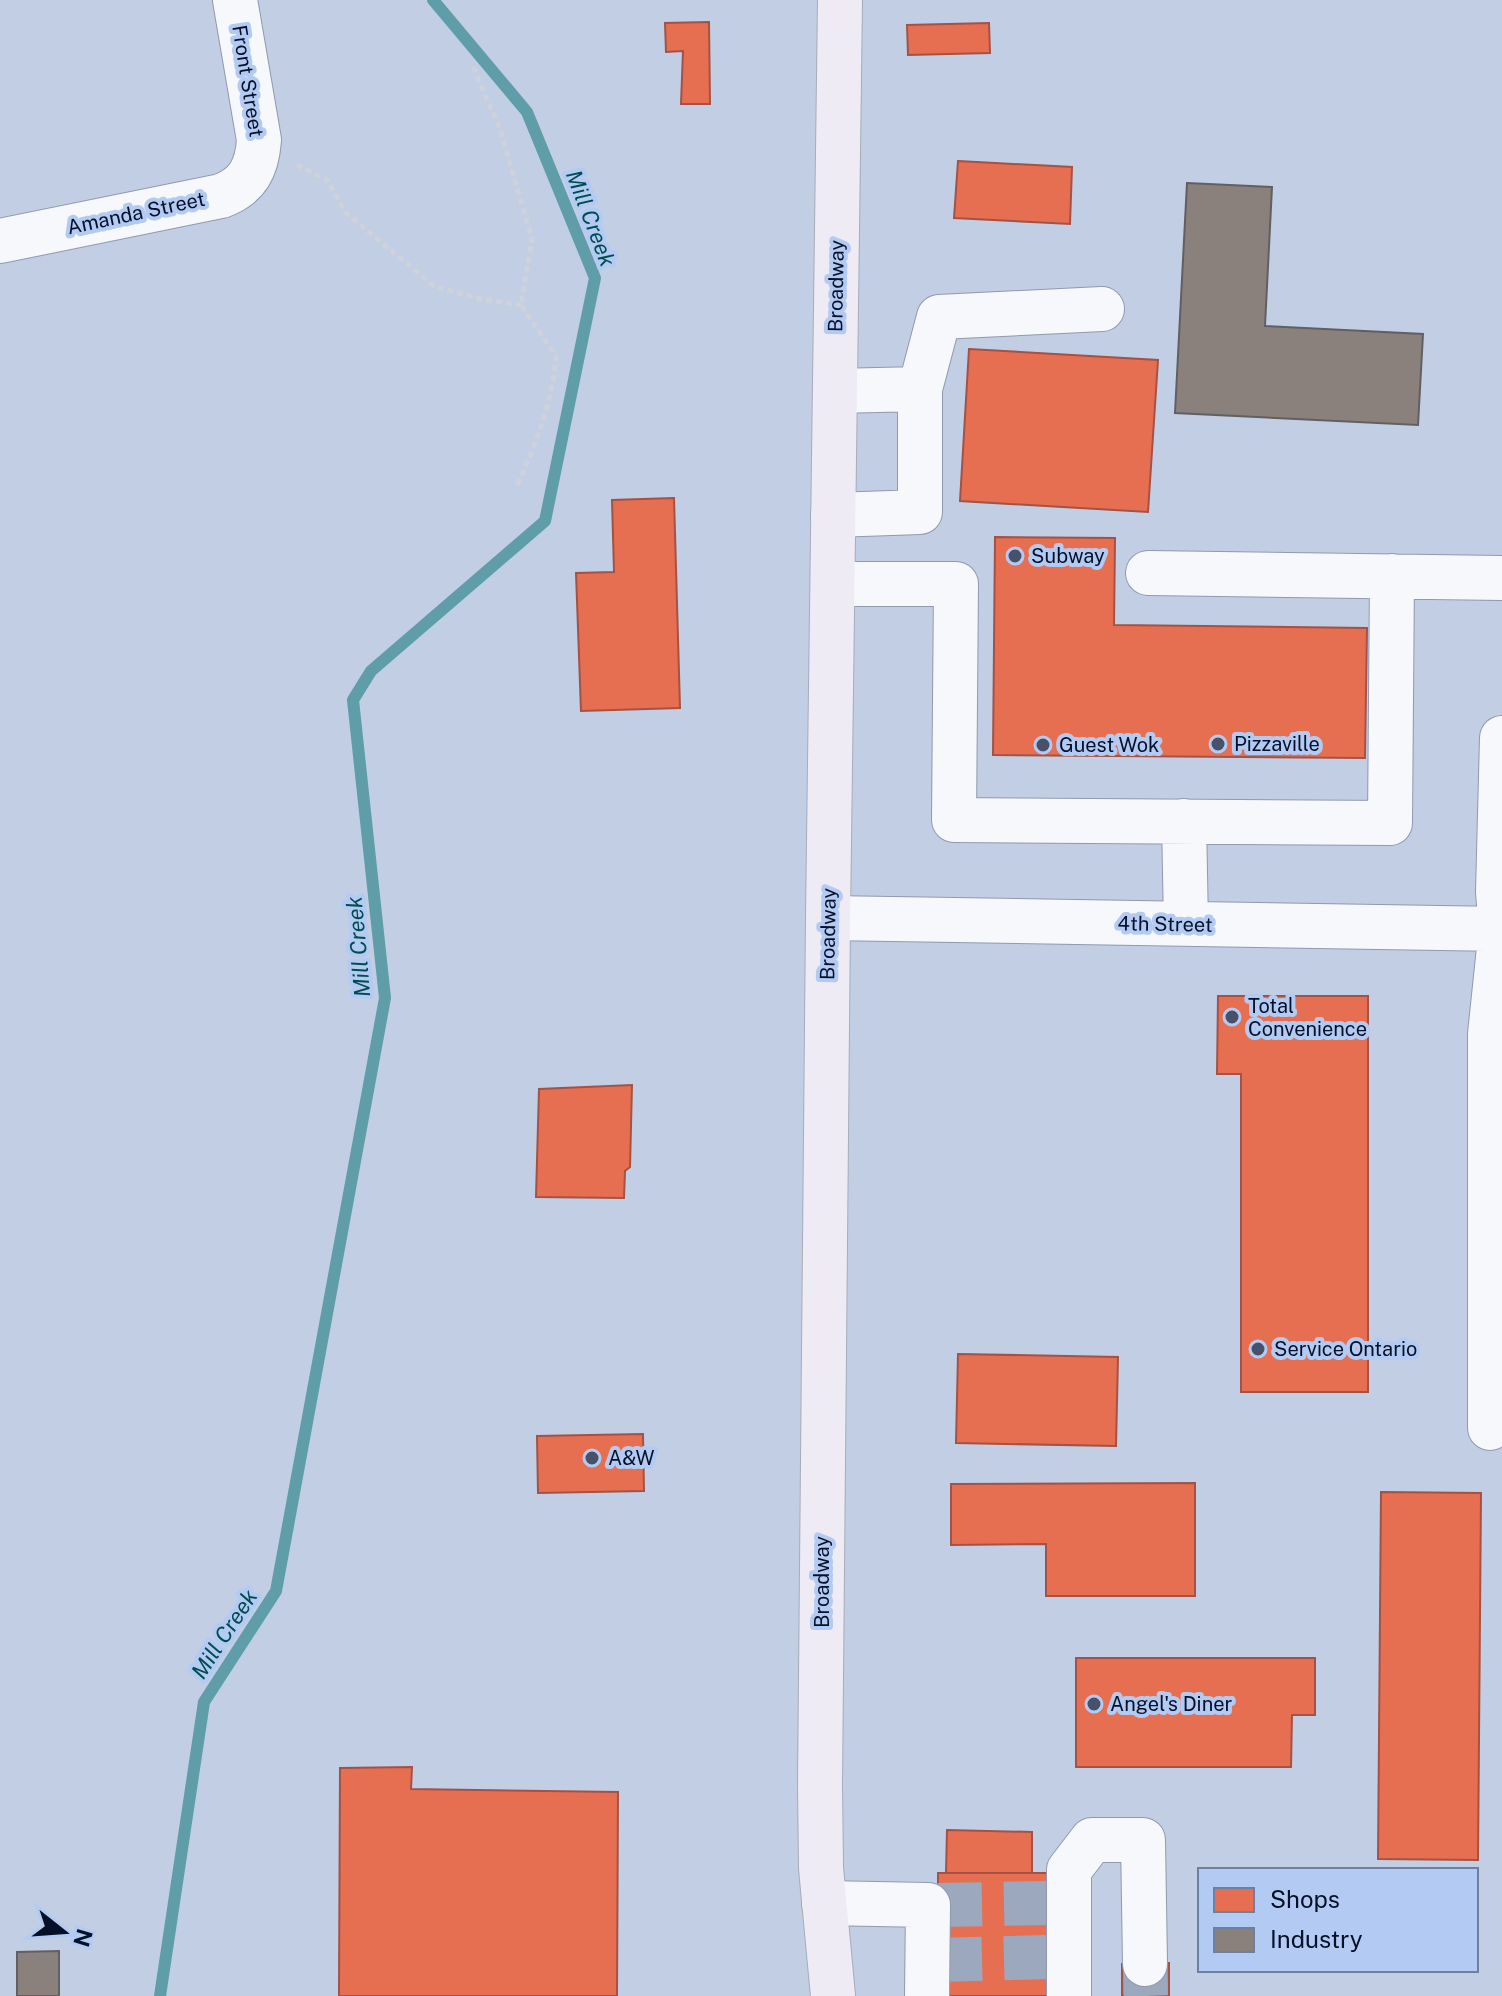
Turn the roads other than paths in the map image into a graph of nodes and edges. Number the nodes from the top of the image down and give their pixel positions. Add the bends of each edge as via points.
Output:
1 (235, 0) edge
2 (840, 0) edge
3 (257, 162) joint
4 (0, 241) edge
5 (1102, 309) dead end
6 (920, 389) junction
7 (835, 391) junction
8 (833, 515) junction
9 (1148, 573) dead end
10 (1392, 576) junction
11 (1502, 578) edge
12 (833, 584) junction
13 (1502, 738) edge
14 (1184, 821) junction
15 (828, 918) junction
16 (1186, 924) junction
17 (1501, 929) edge
18 (1496, 1034) edge
19 (1490, 1428) dead end
20 (823, 1886) junction
21 (1145, 1964) tunnel mouth
22 (1062, 1970) edge
23 (931, 1972) edge
24 (804, 1996) edge
25 (833, 1996) edge

1 - 3 street, Front Street via 259,140
2 - 7 main road, Broadway
3 - 4 street, Amanda Street via 236,190 221,196
5 - 6 street via 939,317
6 - 7 street
6 - 8 street via 920,512
7 - 8 main road, Broadway
8 - 12 main road, Broadway
9 - 10 street
10 - 11 street
10 - 14 street via 1390,823
12 - 14 street via 956,584 954,820
12 - 15 main road, Broadway
13 - 17 street
14 - 16 street
15 - 16 street, 4th Street
15 - 20 main road, Broadway
16 - 17 street, 4th Street
17 - 18 street
18 - 19 street
20 - 23 street via 933,1905
20 - 24 main road, Broadway
20 - 25 main road, Broadway
21 - 22 street via 1143,1840 1092,1840 1069,1870 1058,1903

